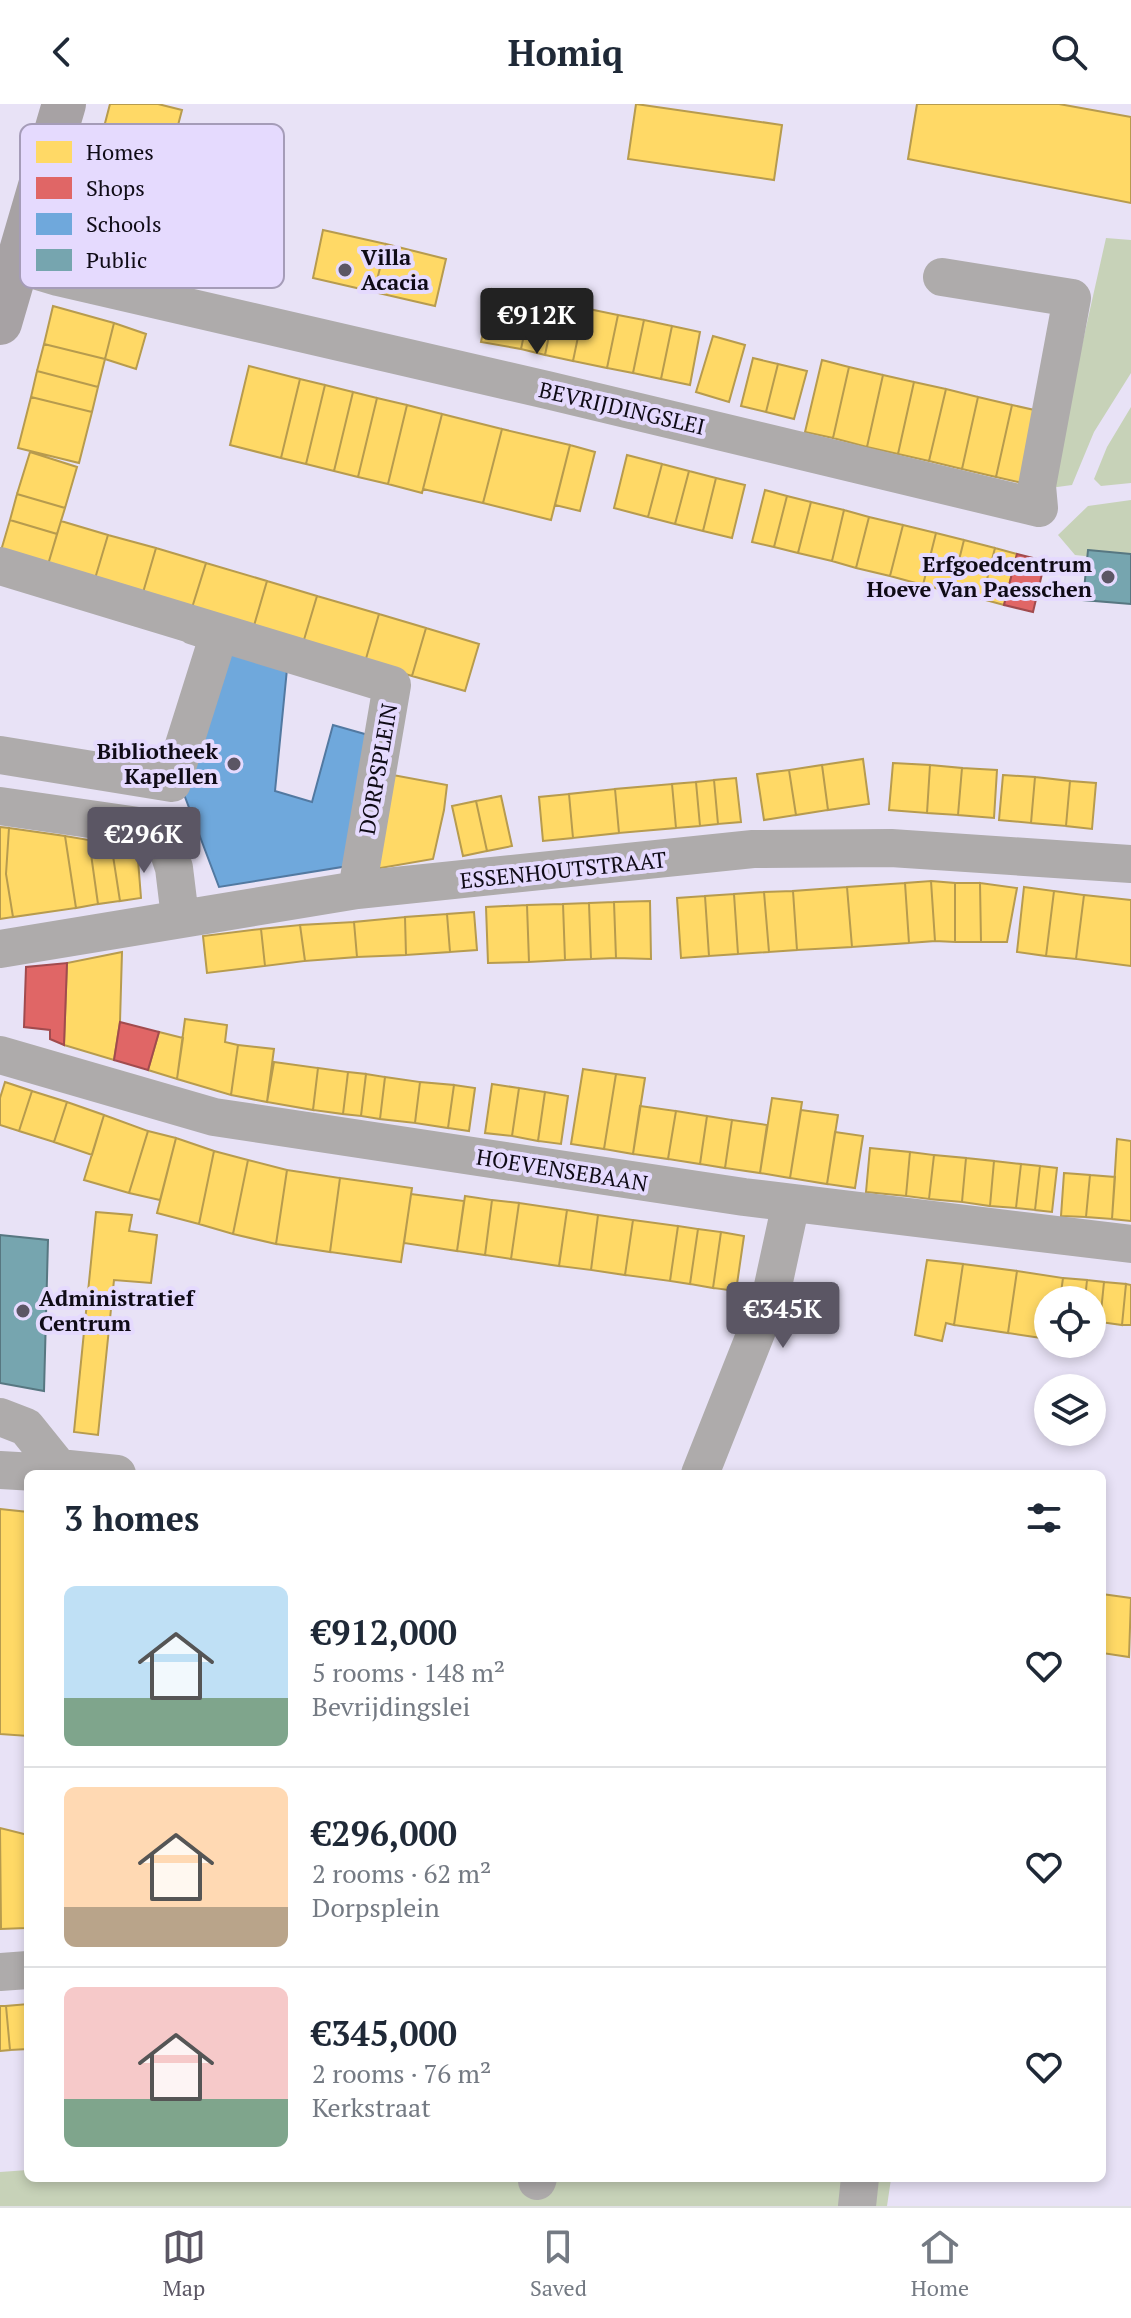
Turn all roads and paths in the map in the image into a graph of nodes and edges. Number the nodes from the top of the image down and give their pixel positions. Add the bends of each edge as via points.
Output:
1 (64, 104) edge
2 (58, 124) edge
3 (20, 258) edge
4 (18, 265) joint
5 (942, 277) dead end
6 (105, 288) edge
7 (0, 323) edge
8 (0, 566) edge
9 (219, 634) junction
10 (0, 755) edge
11 (172, 783) junction
12 (0, 806) edge
13 (129, 825) junction
14 (1131, 864) edge
15 (357, 890) junction
16 (180, 917) junction
17 (0, 949) edge
18 (0, 1055) edge
19 (791, 1203) junction
20 (1131, 1244) edge
21 (0, 1417) edge
22 (59, 1468) junction
23 (0, 1470) edge
24 (47, 1470) edge
25 (78, 1470) edge
26 (702, 1470) edge
27 (24, 1471) edge
28 (24, 1970) edge
29 (0, 1972) edge
30 (860, 2182) edge
31 (857, 2206) edge

1 - 2 main road
3 - 4 main road
4 - 7 main road
5 - 6 street, BEVRIJDINGSLEI via 1072,298 1037,486 1039,508
8 - 9 street, DORPSPLEIN
9 - 11 street
9 - 15 street, DORPSPLEIN via 392,685
10 - 11 street
11 - 13 street
12 - 13 street
13 - 16 street via 164,838
14 - 15 street, ESSENHOUTSTRAAT via 891,848 753,849
15 - 16 street, ESSENHOUTSTRAAT
16 - 17 street, ESSENHOUTSTRAAT
18 - 19 street, HOEVENSEBAAN via 214,1117
19 - 20 street, HOEVENSEBAAN
19 - 26 street via 771,1295
21 - 22 street via 26,1427
22 - 24 street
22 - 25 street
23 - 27 street
28 - 29 street
30 - 31 street

